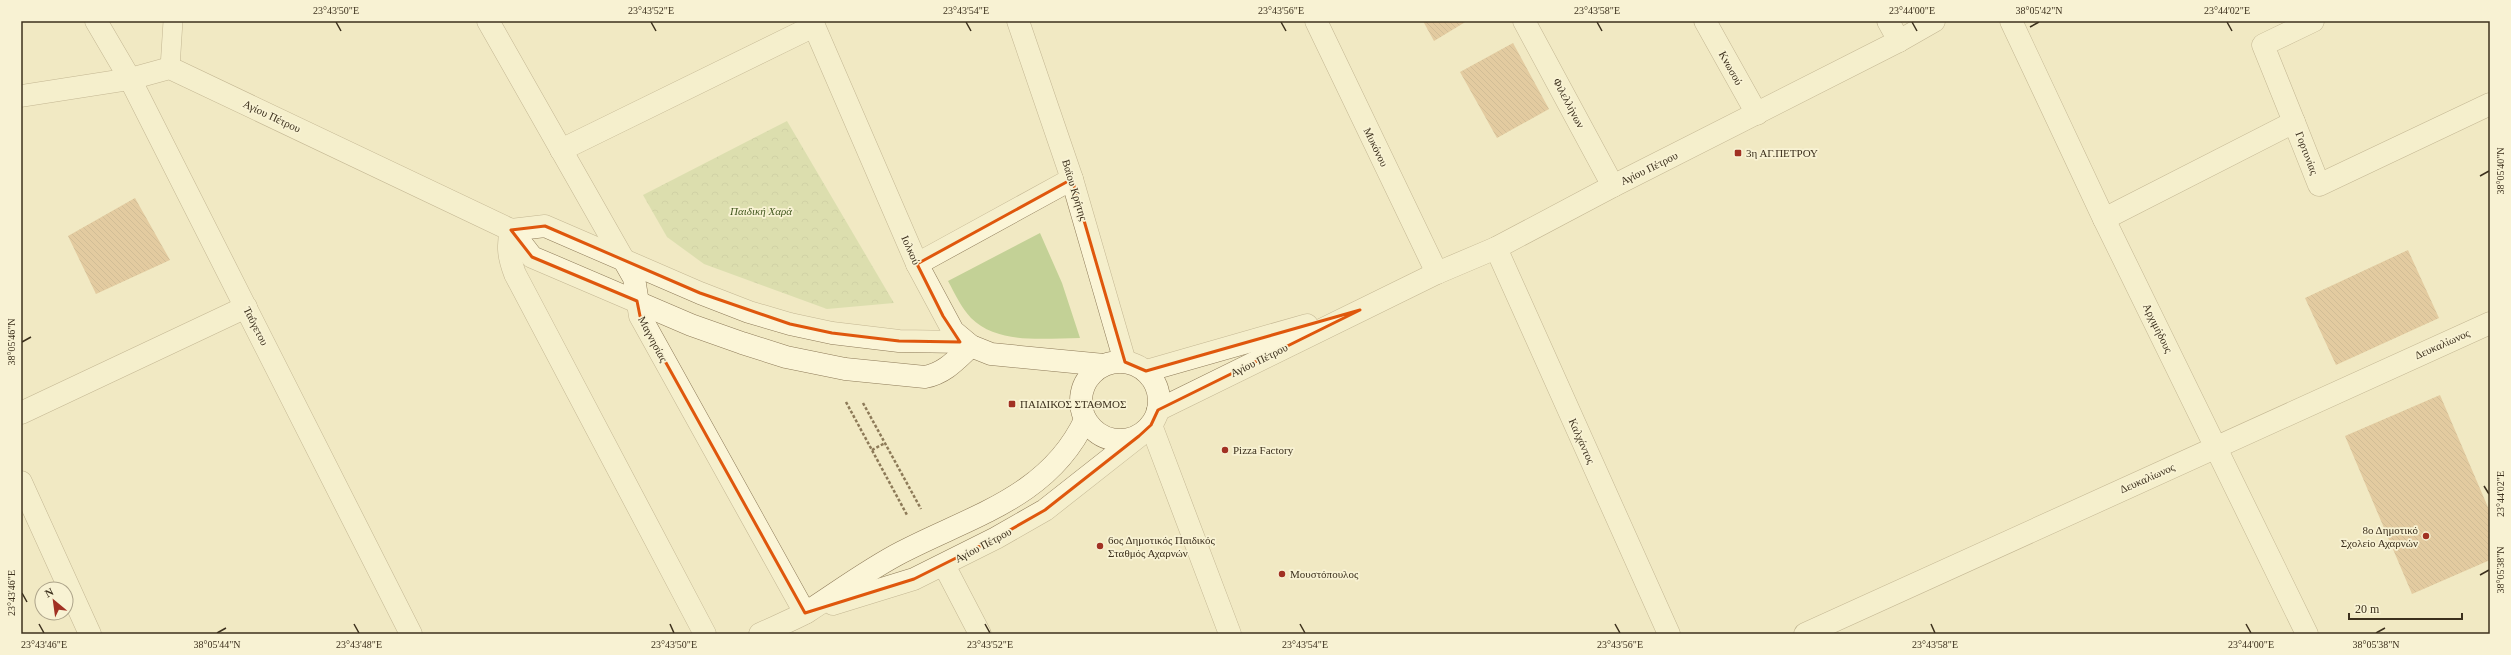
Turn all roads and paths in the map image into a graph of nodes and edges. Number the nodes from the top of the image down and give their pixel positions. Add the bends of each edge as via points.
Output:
1 (96, 21) edge
2 (173, 21) edge
3 (488, 21) edge
4 (1018, 21) edge
5 (1316, 21) edge
6 (1524, 21) edge
7 (1706, 21) edge
8 (1888, 21) edge
9 (1934, 21) edge
10 (2011, 21) edge
11 (2313, 21) edge
12 (813, 23) edge
13 (1899, 41) junction
14 (170, 68) junction
15 (130, 80) junction
16 (21, 96) edge
17 (2490, 104) edge
18 (1757, 114) junction
19 (2294, 122) junction
20 (561, 150) junction
21 (1072, 179) junction
22 (1613, 186) junction
23 (2104, 219) junction
24 (511, 230) junction
25 (1496, 248) junction
26 (625, 262) junction
27 (917, 264) junction
28 (1437, 272) junction
29 (636, 301) junction
30 (246, 307) junction
31 (1360, 310) junction
32 (2490, 323) edge
33 (967, 344) junction
34 (1114, 363) junction
35 (836, 368) junction
36 (1146, 371) junction
37 (21, 413) edge
38 (1084, 420) junction
39 (1150, 424) junction
40 (885, 443) junction
41 (2216, 447) junction
42 (872, 450) junction
43 (21, 482) edge
44 (928, 539) junction
45 (944, 565) junction
46 (805, 613) junction
47 (90, 634) edge
48 (412, 634) edge
49 (705, 634) edge
50 (760, 634) edge
51 (980, 634) edge
52 (1230, 634) edge
53 (1669, 634) edge
54 (1805, 634) edge
55 (2307, 634) edge

1 - 15 street, Ταΰγετου
2 - 14 lane
3 - 20 street, Μαγνησίας
4 - 21 street, Βαϊου Κρήτης
5 - 28 street, Μυκόνου
6 - 22 street, Φιλελλήνων
7 - 18 street, Κνωσού
8 - 13 street
9 - 13 street, Αγίου Πέτρου
10 - 23 street, Αρχιμήδους
11 - 19 street via 2263,45
12 - 20 street
12 - 27 street, Ιολκού
13 - 18 street, Αγίου Πέτρου
14 - 15 street
14 - 24 street, Αγίου Πέτρου
15 - 16 street
15 - 30 street, Ταΰγετου
17 - 19 street, Γορτυνίας via 2319,185
18 - 22 street, Αγίου Πέτρου
19 - 23 street, Γορτυνίας
20 - 26 street, Μαγνησίας
21 - 27 street
21 - 34 street, Βαϊου Κρήτης
22 - 25 street, Αγίου Πέτρου
23 - 41 street, Αρχιμήδους
24 - 26 street via 545,226
24 - 29 street via 532,257
24 - 49 street via 509,258 516,274
25 - 28 street, Αγίου Πέτρου
25 - 53 street, Καλχάντος
26 - 29 street, Μαγνησίας via 634,278
26 - 33 street via 742,309 790,324 832,333 899,341
27 - 33 street, Ιολκού via 943,316
28 - 31 street, Αγίου Πέτρου
29 - 35 street via 742,343
29 - 46 street, Μαγνησίας via 640,316
30 - 37 street
30 - 48 street, Ταΰγετου
31 - 36 street, Αγίου Πέτρου
31 - 39 street, Αγίου Πέτρου
32 - 41 street, Δευκαλίωνος
33 - 34 street, Ιολκού via 991,354
33 - 35 street via 948,368 925,377
34 - 36 street via 1136,364
34 - 38 street via 1090,374 1082,389 1080,405
35 - 40 path
35 - 42 path
36 - 39 street via 1158,389
38 - 39 street via 1095,432 1109,439 1124,441
38 - 44 street, Αγίου Πέτρου via 1075,440 1056,463 1032,485 991,511
39 - 45 street, Αγίου Πέτρου via 1045,510
39 - 52 street
40 - 42 path
40 - 44 path
41 - 54 street, Δευκαλίωνος
41 - 55 street, Αρχιμήδους
42 - 44 path
43 - 47 street
44 - 46 street, Αγίου Πέτρου via 901,552
45 - 46 street, Αγίου Πέτρου via 914,579
45 - 51 street
46 - 50 street, Αγίου Πέτρου

